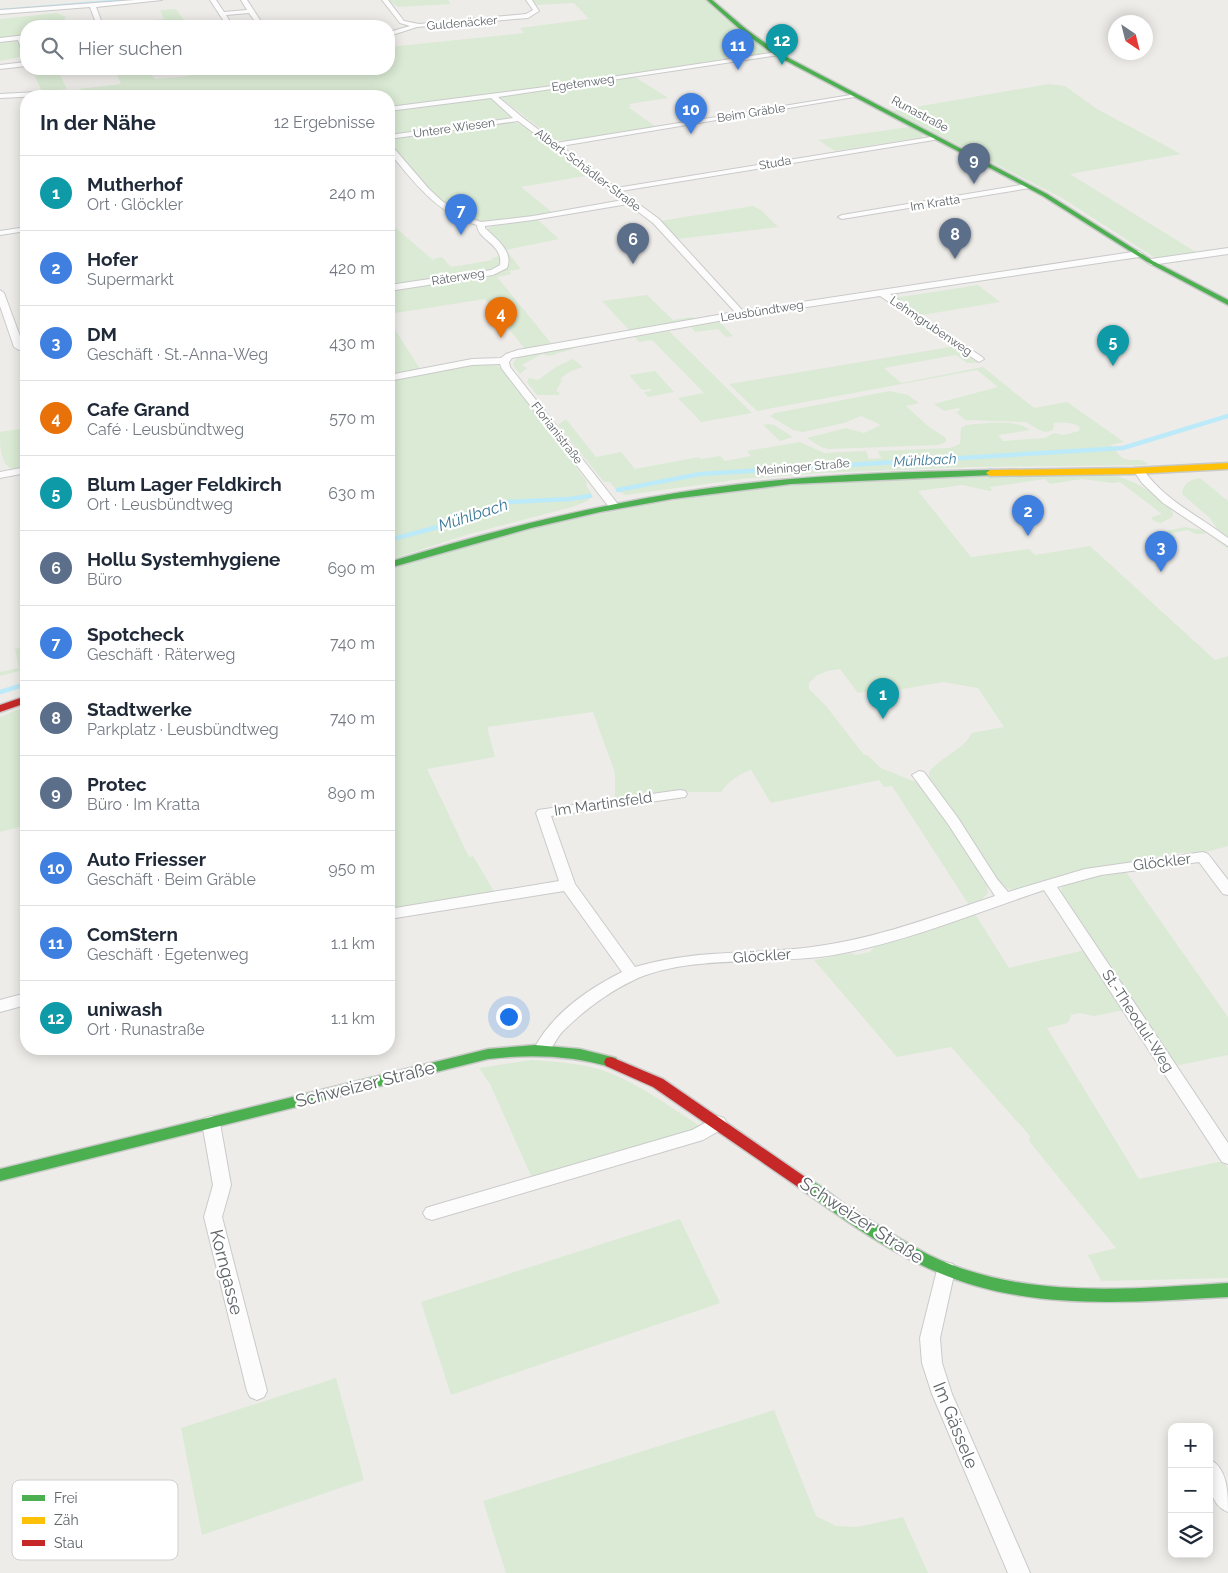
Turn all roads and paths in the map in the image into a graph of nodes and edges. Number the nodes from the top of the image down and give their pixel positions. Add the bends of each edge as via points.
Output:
1 (159, 0) edge
2 (213, 0) edge
3 (244, 0) edge
4 (385, 0) edge
5 (529, 0) edge
6 (709, 0) edge
7 (92, 5) junction
8 (251, 11) junction
9 (0, 12) edge
10 (222, 14) junction
11 (98, 20) edge
12 (226, 20) edge
13 (257, 20) edge
14 (415, 26) junction
15 (395, 32) edge
16 (20, 38) edge
17 (0, 40) edge
18 (777, 54) junction
19 (20, 65) edge
20 (0, 67) edge
21 (20, 95) edge
22 (492, 95) junction
23 (0, 96) edge
24 (858, 96) junction
25 (395, 108) edge
26 (519, 119) junction
27 (395, 136) edge
28 (934, 138) junction
29 (556, 144) junction
30 (395, 155) edge
31 (1028, 186) junction
32 (616, 190) junction
33 (630, 201) junction
34 (842, 217) dead end
35 (481, 224) junction
36 (20, 229) edge
37 (0, 233) edge
38 (1228, 251) edge
39 (1139, 254) junction
40 (1151, 262) junction
41 (395, 287) edge
42 (0, 293) edge
43 (882, 293) junction
44 (1228, 303) edge
45 (741, 314) junction
46 (5, 324) edge
47 (18, 347) dead end
48 (979, 359) dead end
49 (504, 360) junction
50 (395, 377) edge
51 (0, 463) edge
52 (1228, 466) edge
53 (20, 471) edge
54 (1139, 471) junction
55 (2, 475) edge
56 (612, 505) junction
57 (1228, 543) edge
58 (395, 563) edge
59 (20, 702) edge
60 (0, 710) edge
61 (919, 775) dead end
62 (680, 794) dead end
63 (568, 885) junction
64 (1048, 885) junction
65 (1228, 890) edge
66 (1005, 898) junction
67 (395, 913) edge
68 (632, 974) junction
69 (20, 1001) edge
70 (0, 1006) edge
71 (542, 1049) junction
72 (211, 1123) junction
73 (718, 1124) junction
74 (1226, 1151) edge
75 (0, 1175) edge
76 (432, 1213) dead end
77 (946, 1270) junction
78 (1228, 1290) edge
79 (257, 1391) dead end
80 (1213, 1476) edge
81 (1228, 1502) edge
82 (1019, 1573) edge

1 - 7 street
2 - 10 street
3 - 8 street
4 - 14 street, Guldenäcker via 402,22
5 - 14 street, Guldenäcker via 536,11 528,16
6 - 18 street, Runastraße
7 - 9 street
7 - 11 street
8 - 10 street
8 - 13 street
10 - 12 street
14 - 15 street
16 - 17 street
18 - 22 street, Egetenweg
18 - 24 street, Runastraße
19 - 20 street
21 - 23 street
22 - 25 street, Egetenweg
22 - 26 street, Albert-Schädler-Straße
24 - 28 street, Runastraße
24 - 29 street, Beim Gräble
26 - 27 street, Untere Wiesen
26 - 29 street, Albert-Schädler-Straße
28 - 31 street, Runastraße
28 - 32 street, Studa
29 - 32 street, Albert-Schädler-Straße
30 - 35 street via 439,203 464,219
31 - 34 street, Im Kratta
31 - 39 street, Runastraße
32 - 33 street, Albert-Schädler-Straße
33 - 35 street
33 - 45 street, Albert-Schädler-Straße via 663,229
35 - 41 street, Räterweg via 481,229 503,250 504,266 493,272
36 - 37 street
38 - 40 street
39 - 40 street, Runastraße
39 - 43 street, Leusbündtweg
40 - 44 street, Runastraße
42 - 46 street
43 - 45 street, Leusbündtweg
43 - 48 street, Lehmgrubenweg
45 - 49 street, Leusbündtweg via 518,353
46 - 47 street
49 - 50 street, Leusbündtweg via 479,361
49 - 56 street, Florianistraße via 506,367
51 - 55 street
52 - 54 street, Meininger Straße
53 - 55 street
54 - 56 street, Meininger Straße via 848,477 728,488
54 - 57 street via 1157,492
56 - 58 street, Meininger Straße via 517,526
59 - 60 street
61 - 66 street
62 - 63 street, Im Martinsfeld via 543,812
63 - 67 street
63 - 68 street, Im Martinsfeld
64 - 65 street, Glöckler via 1112,869 1203,857
64 - 66 street, Glöckler
64 - 74 street, St.-Theodul-Weg
66 - 68 street, Glöckler via 835,949 674,963
68 - 71 street, Glöckler via 565,1019 549,1034
69 - 70 street
71 - 72 street, Schweizer Straße via 488,1054
71 - 73 street, Schweizer Straße via 595,1056 632,1069
72 - 75 street, Schweizer Straße
72 - 79 street, Korngasse via 222,1185 213,1212
73 - 76 street via 702,1133
73 - 77 street, Schweizer Straße via 881,1237
77 - 78 street, Schweizer Straße via 994,1285 1066,1294
77 - 82 street, Im Gässele via 930,1338 932,1363 942,1394
80 - 81 street

